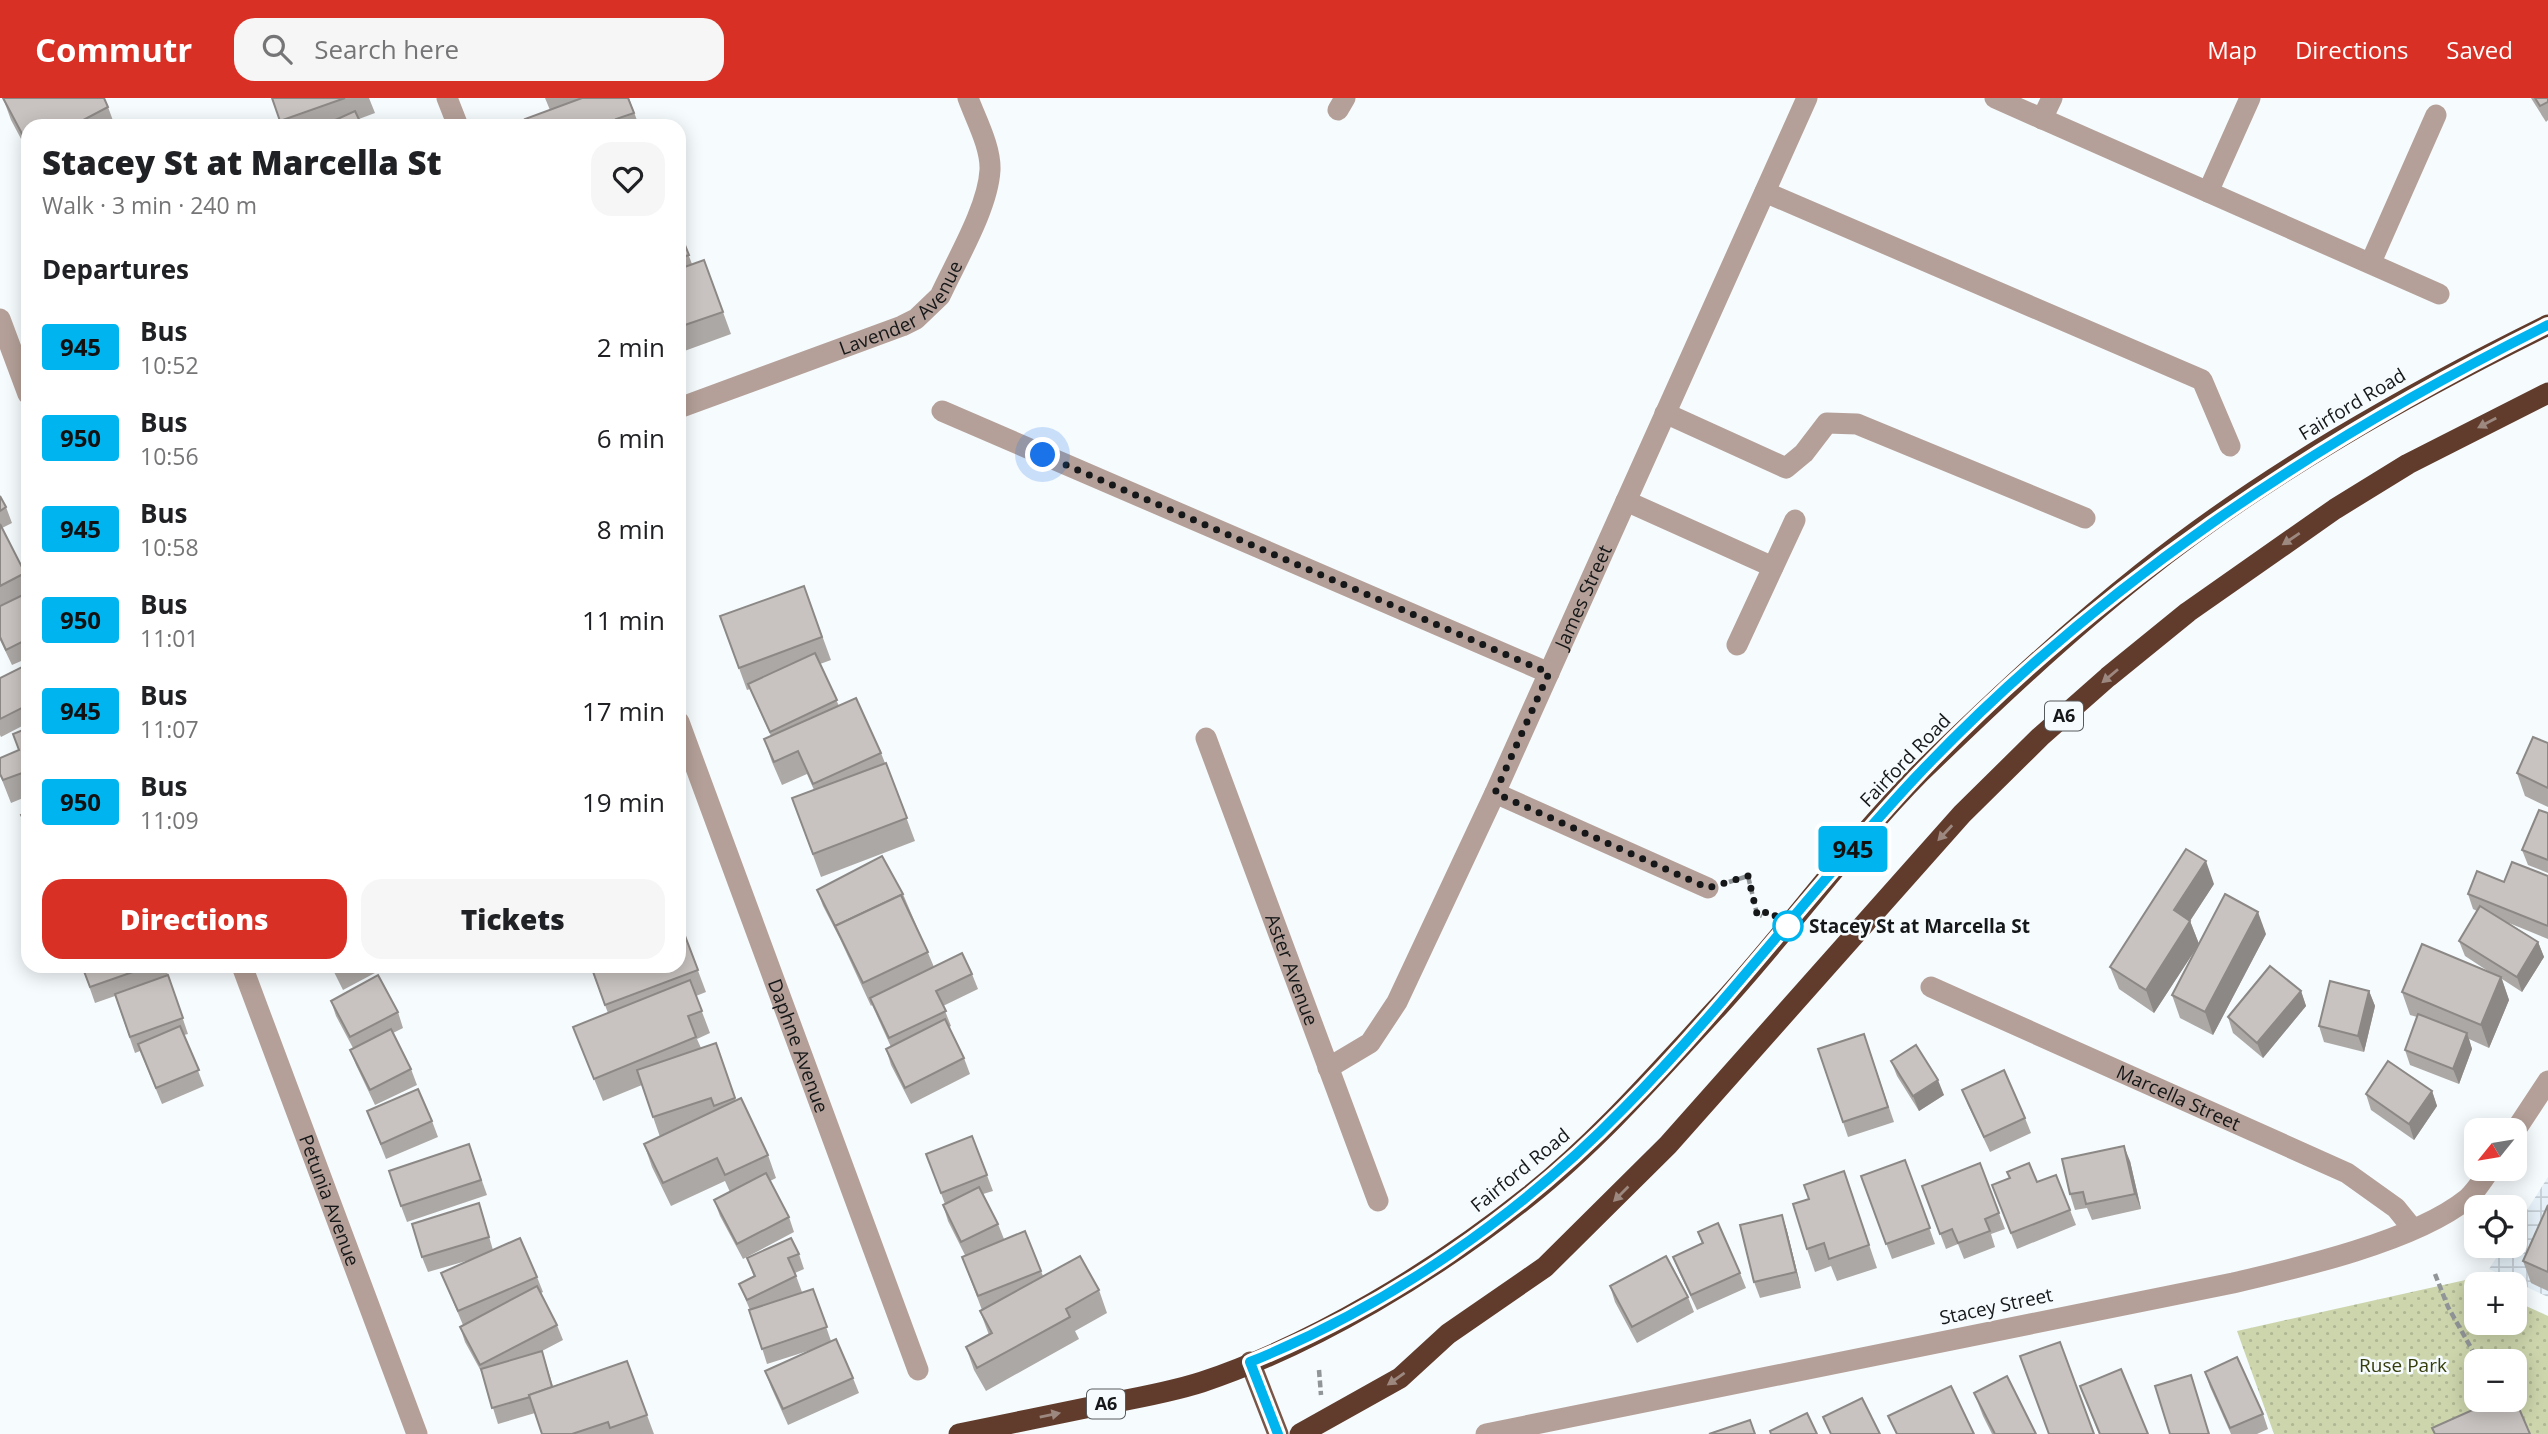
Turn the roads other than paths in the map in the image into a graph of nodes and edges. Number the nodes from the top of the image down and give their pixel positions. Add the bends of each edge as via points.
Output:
1 (447, 98) edge
2 (968, 98) edge
3 (1807, 98) edge
4 (1995, 98) edge
5 (2052, 98) edge
6 (2250, 98) edge
7 (2436, 115) dead end
8 (455, 119) edge
9 (2042, 119) junction
10 (1765, 192) junction
11 (2208, 192) junction
12 (2371, 262) junction
13 (2439, 294) dead end
14 (0, 319) edge
15 (2548, 325) edge
16 (21, 375) edge
17 (2548, 393) edge
18 (686, 405) edge
19 (942, 411) dead end
20 (1665, 413) junction
21 (2230, 446) dead end
22 (1626, 501) junction
23 (2085, 518) dead end
24 (1795, 520) dead end
25 (1773, 567) junction
26 (1737, 645) dead end
27 (1549, 673) junction
28 (1206, 738) dead end
29 (686, 741) edge
30 (1495, 793) junction
31 (1708, 888) road end
32 (245, 973) edge
33 (1931, 987) dead end
34 (1328, 1068) junction
35 (2548, 1081) edge
36 (2524, 1118) edge
37 (2480, 1181) edge
38 (1378, 1201) dead end
39 (2413, 1229) junction
40 (1250, 1362) junction
41 (918, 1370) dead end
42 (417, 1434) edge
43 (959, 1434) edge
44 (1278, 1434) edge
45 (1300, 1434) edge
46 (1486, 1434) edge

1 - 8 street
2 - 18 street, Lavender Avenue via 986,148 987,188 940,296 930,308 902,326
3 - 10 street, James Street
4 - 9 street
5 - 9 street
6 - 11 street
7 - 12 street
9 - 11 street
10 - 20 street, James Street
10 - 21 street via 2202,380
11 - 12 street
12 - 13 street
14 - 16 street
15 - 40 highway, Fairford Road / A6 via 2403,400 2296,464 2143,572 1915,779 1719,1006 1623,1110 1557,1172 1495,1222 1383,1295 1302,1341
17 -> 45 highway, A6 via 2408,464 2335,509 2188,612 2108,677 1962,814 1668,1145 1572,1242 1545,1267 1448,1335 1400,1378
19 - 27 street
20 - 22 street, James Street
20 - 23 street via 1786,468 1827,423 1857,424
22 - 25 street
22 - 27 street, James Street
24 - 25 street
25 - 26 street
27 - 30 street, James Street
28 - 34 street, Aster Avenue
29 - 41 street, Daphne Avenue
30 - 31 street
30 - 34 street, James Street via 1381,1031 1357,1053
32 - 42 street, Petunia Avenue
33 - 39 street, Marcella Street via 2347,1172 2396,1208
34 - 38 street, Aster Avenue
35 - 36 street
37 - 39 street, Stacey Street via 2466,1199
39 - 46 street, Stacey Street via 2306,1266 2233,1283
43 -> 40 highway, A6 via 1169,1391
40 - 44 main road

